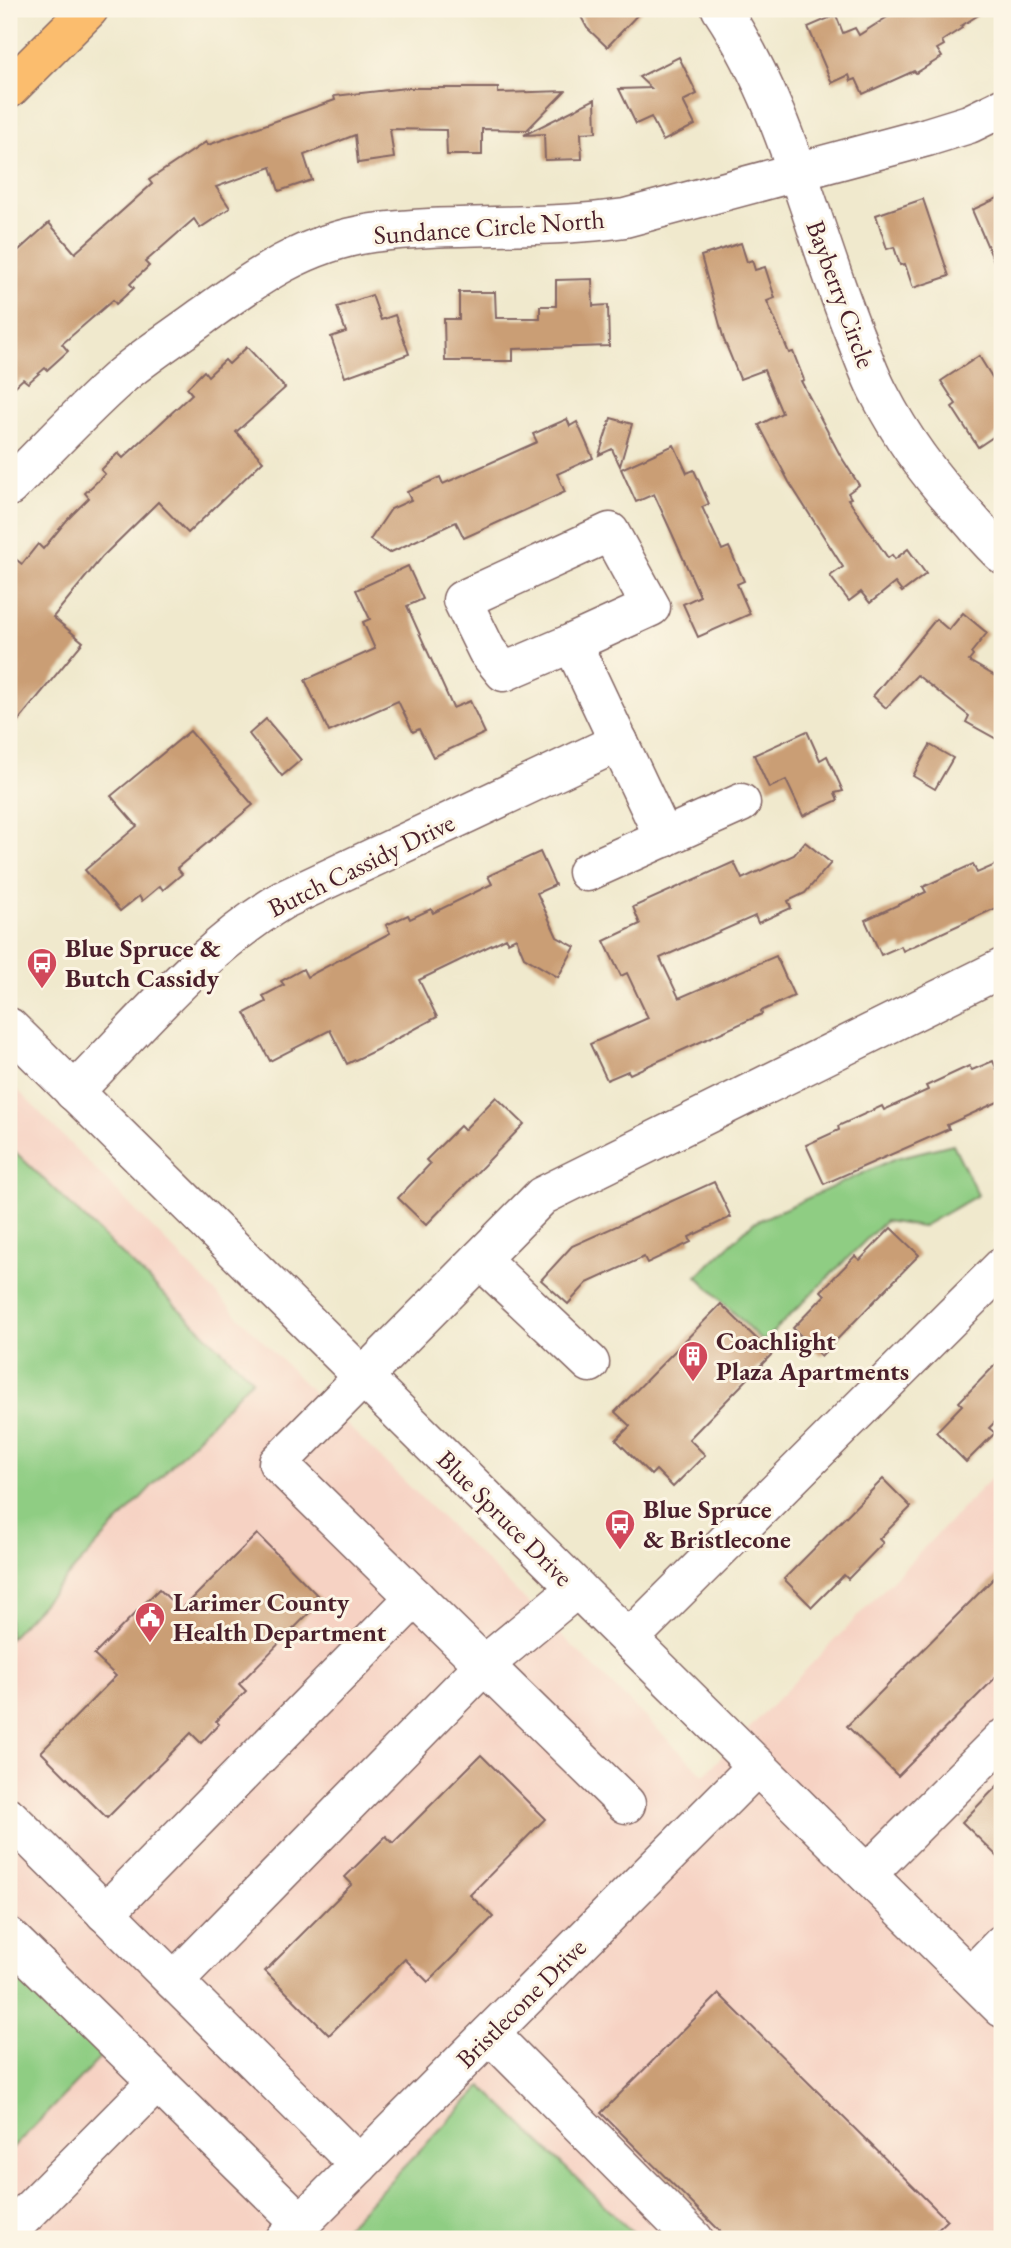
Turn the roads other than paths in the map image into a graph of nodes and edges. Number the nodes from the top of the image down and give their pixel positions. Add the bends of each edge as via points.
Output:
1 (89, 9) edge
2 (721, 9) edge
3 (9, 89) edge
4 (1002, 107) edge
5 (798, 172) junction
6 (9, 487) edge
7 (998, 542) edge
8 (572, 643) junction
9 (619, 743) junction
10 (741, 803) dead end
11 (664, 838) junction
12 (587, 872) dead end
13 (1002, 968) edge
14 (9, 1027) edge
15 (74, 1092) junction
16 (480, 1259) junction
17 (1002, 1267) edge
18 (590, 1363) dead end
19 (363, 1377) junction
20 (577, 1588) junction
21 (415, 1597) junction
22 (629, 1639) junction
23 (484, 1665) junction
24 (1002, 1739) edge
25 (757, 1766) junction
26 (626, 1804) dead end
27 (9, 1817) edge
28 (867, 1874) junction
29 (105, 1913) junction
30 (9, 1937) edge
31 (1002, 1944) edge
32 (971, 1976) junction
33 (174, 1981) junction
34 (1002, 2008) edge
35 (490, 2034) junction
36 (157, 2082) junction
37 (359, 2165) junction
38 (9, 2231) edge
39 (293, 2231) edge
40 (694, 2239) edge

1 - 3 main road
2 - 5 street, Bayberry Circle via 760,80
4 - 5 street, Sundance Circle North via 969,124
5 - 6 street, Sundance Circle North via 625,218 369,234 289,259 261,274 120,378
5 - 7 street, Bayberry Circle via 845,312 879,393 940,488
8 - 8 street via 504,671 487,651 462,600 610,532 650,607
8 - 9 street
9 - 11 street
9 - 15 street, Butch Cassidy Drive via 256,916 208,956
10 - 11 street
11 - 12 street
13 - 16 street via 542,1196
14 - 15 street, Blue Spruce Drive
15 - 19 street, Blue Spruce Drive
16 - 18 street
16 - 19 street
17 - 22 street
19 - 20 street, Blue Spruce Drive
19 - 21 street via 278,1463
20 - 22 street, Blue Spruce Drive
20 - 23 street
21 - 23 street
21 - 29 street
22 - 25 street, Blue Spruce Drive
23 - 26 street
23 - 33 street
24 - 28 street
25 - 28 street, Blue Spruce Drive
25 - 35 street, Bristlecone Drive
27 - 29 street
28 - 32 street, Blue Spruce Drive
29 - 33 street
30 - 36 street
31 - 32 street
32 - 34 street, Blue Spruce Drive
33 - 37 street
35 - 37 street, Bristlecone Drive
35 - 40 street
36 - 38 street
36 - 39 street
37 - 39 street, Bristlecone Drive

